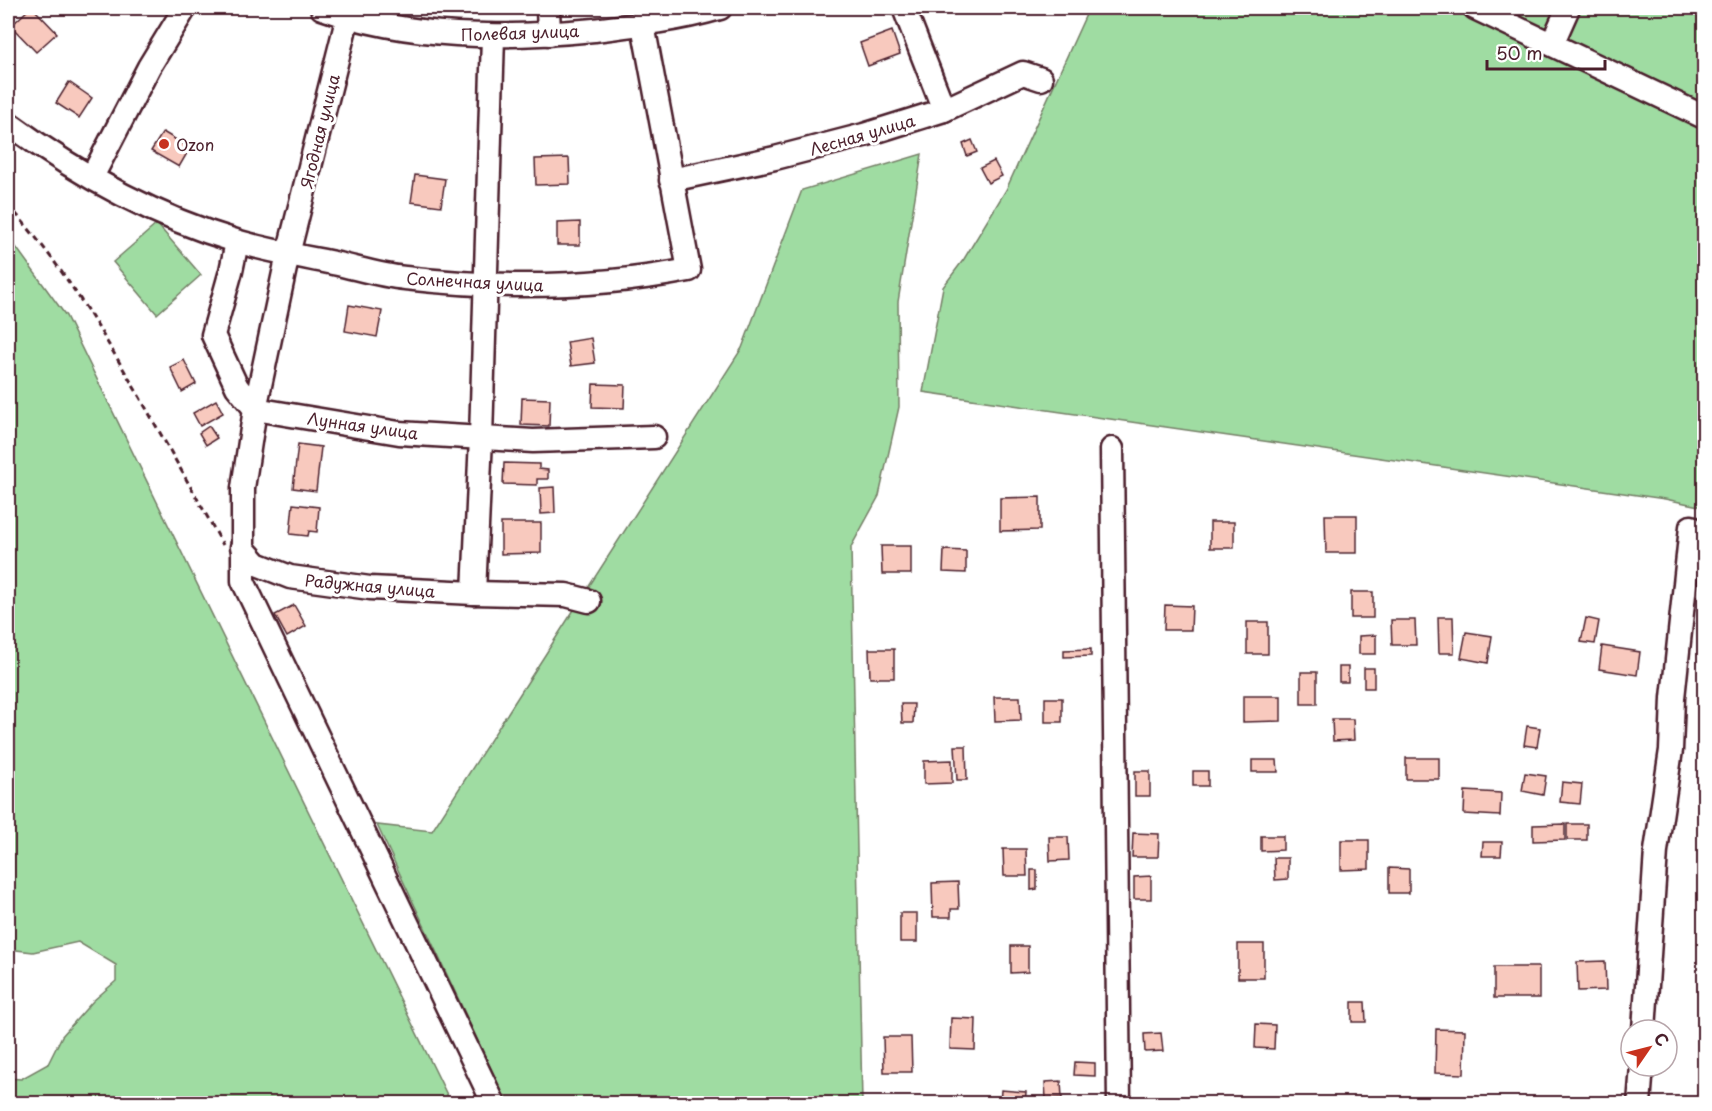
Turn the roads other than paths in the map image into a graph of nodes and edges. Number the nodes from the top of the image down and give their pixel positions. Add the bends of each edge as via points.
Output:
1 (185, 8) edge
2 (322, 8) edge
3 (548, 8) edge
4 (720, 8) edge
5 (904, 8) edge
6 (1475, 8) edge
7 (1568, 8) edge
8 (349, 12) edge
9 (643, 25) junction
10 (549, 34) junction
11 (493, 36) junction
12 (1552, 44) junction
13 (1041, 79) dead end
14 (944, 110) junction
15 (1704, 117) edge
16 (8, 123) edge
17 (92, 177) junction
18 (671, 180) junction
19 (237, 242) junction
20 (288, 254) junction
21 (485, 285) junction
22 (255, 409) junction
23 (654, 437) dead end
24 (481, 438) junction
25 (1112, 449) dead end
26 (1691, 527) dead end
27 (234, 548) junction
28 (474, 593) junction
29 (589, 601) dead end
30 (1645, 1018) edge
31 (1640, 1078) edge
32 (494, 1104) edge
33 (1119, 1104) edge
34 (1639, 1104) edge

1 - 17 street via 149,67
2 - 8 street, Полевая улица
3 - 10 street
4 - 9 street, Полевая улица
5 - 14 street
6 - 12 street
7 - 12 street
8 - 11 street, Полевая улица via 433,33
8 - 20 street, Ягодная улица
9 - 10 street, Полевая улица
9 - 18 street, Солнечная улица
10 - 11 street, Полевая улица
11 - 21 street
12 - 15 street
13 - 14 street, Лесная улица via 1023,73
14 - 18 street, Лесная улица via 775,158
16 - 17 street, Солнечная улица
17 - 19 street, Солнечная улица via 147,207
18 - 21 street, Солнечная улица via 689,270 577,285
19 - 20 street, Солнечная улица
19 - 22 street via 213,335 237,387
20 - 21 street, Солнечная улица via 402,278
20 - 22 street
21 - 24 street
22 - 24 street, Лунная улица via 399,433
22 - 27 street
23 - 24 street, Лунная улица via 533,441
24 - 28 street
25 - 33 street
26 - 30 street via 1671,750 1656,851
27 - 28 street, Радужная улица via 257,564 290,577 370,588
27 - 32 street via 243,581
28 - 29 street, Радужная улица via 566,595
31 - 34 street

